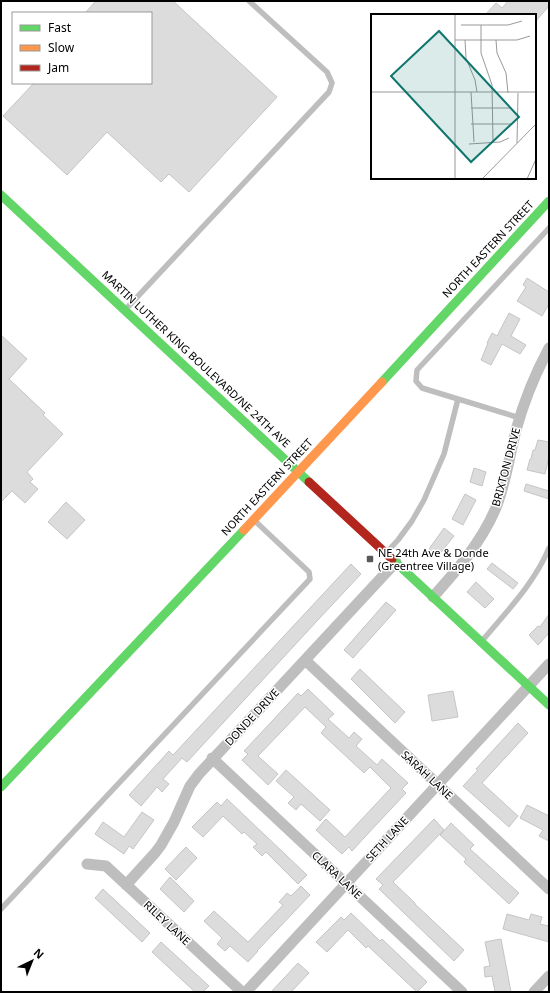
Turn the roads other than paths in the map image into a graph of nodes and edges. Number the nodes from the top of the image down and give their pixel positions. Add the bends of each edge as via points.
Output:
1 (249, 1) edge
2 (1, 194) edge
3 (549, 201) edge
4 (549, 228) edge
5 (125, 310) junction
6 (549, 348) edge
7 (458, 399) junction
8 (520, 418) junction
9 (298, 472) junction
10 (254, 519) junction
11 (549, 548) edge
12 (386, 553) junction
13 (396, 562) junction
14 (433, 597) junction
15 (481, 642) junction
16 (305, 660) junction
17 (549, 664) edge
18 (529, 687) junction
19 (549, 705) edge
20 (212, 758) junction
21 (438, 785) junction
22 (1, 787) edge
23 (87, 864) dead end
24 (346, 884) junction
25 (126, 885) junction
26 (549, 890) edge
27 (1, 909) edge
28 (549, 976) edge
29 (242, 992) edge
30 (246, 992) edge
31 (462, 992) edge
32 (534, 992) edge

1 - 5 lane via 327,72 332,83 330,92
2 - 5 main road, MARTIN LUTHER KING BOULEVARD/NE 24TH AVE
3 - 9 main road, NORTH EASTERN STREET
4 - 7 lane via 417,370 416,381 422,388
5 - 9 main road, MARTIN LUTHER KING BOULEVARD/NE 24TH AVE
6 - 8 street, BRIXTON DRIVE
7 - 8 lane
7 - 12 lane via 444,454 427,493 412,521
8 - 14 street, BRIXTON DRIVE via 503,487 484,532 458,569
9 - 10 main road, NORTH EASTERN STREET
9 - 12 main road, MARTIN LUTHER KING BOULEVARD/NE 24TH AVE
10 - 22 main road, NORTH EASTERN STREET
10 - 27 lane via 309,572 310,579
11 - 15 lane via 545,559 518,599
12 - 13 main road, MARTIN LUTHER KING BOULEVARD/NE 24TH AVE
13 - 14 main road, MARTIN LUTHER KING BOULEVARD/NE 24TH AVE
13 - 16 street, DONDE DRIVE
14 - 15 main road, MARTIN LUTHER KING BOULEVARD/NE 24TH AVE
15 - 18 main road, MARTIN LUTHER KING BOULEVARD/NE 24TH AVE
16 - 20 street, DONDE DRIVE
16 - 21 street, SARAH LANE
17 - 18 street, SETH LANE
18 - 19 main road, MARTIN LUTHER KING BOULEVARD/NE 24TH AVE
18 - 21 street, SETH LANE
20 - 24 street, CLARA LANE
20 - 25 street, DONDE DRIVE via 190,786 161,845
21 - 24 street, SETH LANE
21 - 26 street, SARAH LANE
23 - 25 street, RILEY LANE via 106,866
24 - 30 street, SETH LANE
24 - 31 street, CLARA LANE
25 - 29 street, RILEY LANE
28 - 32 street

